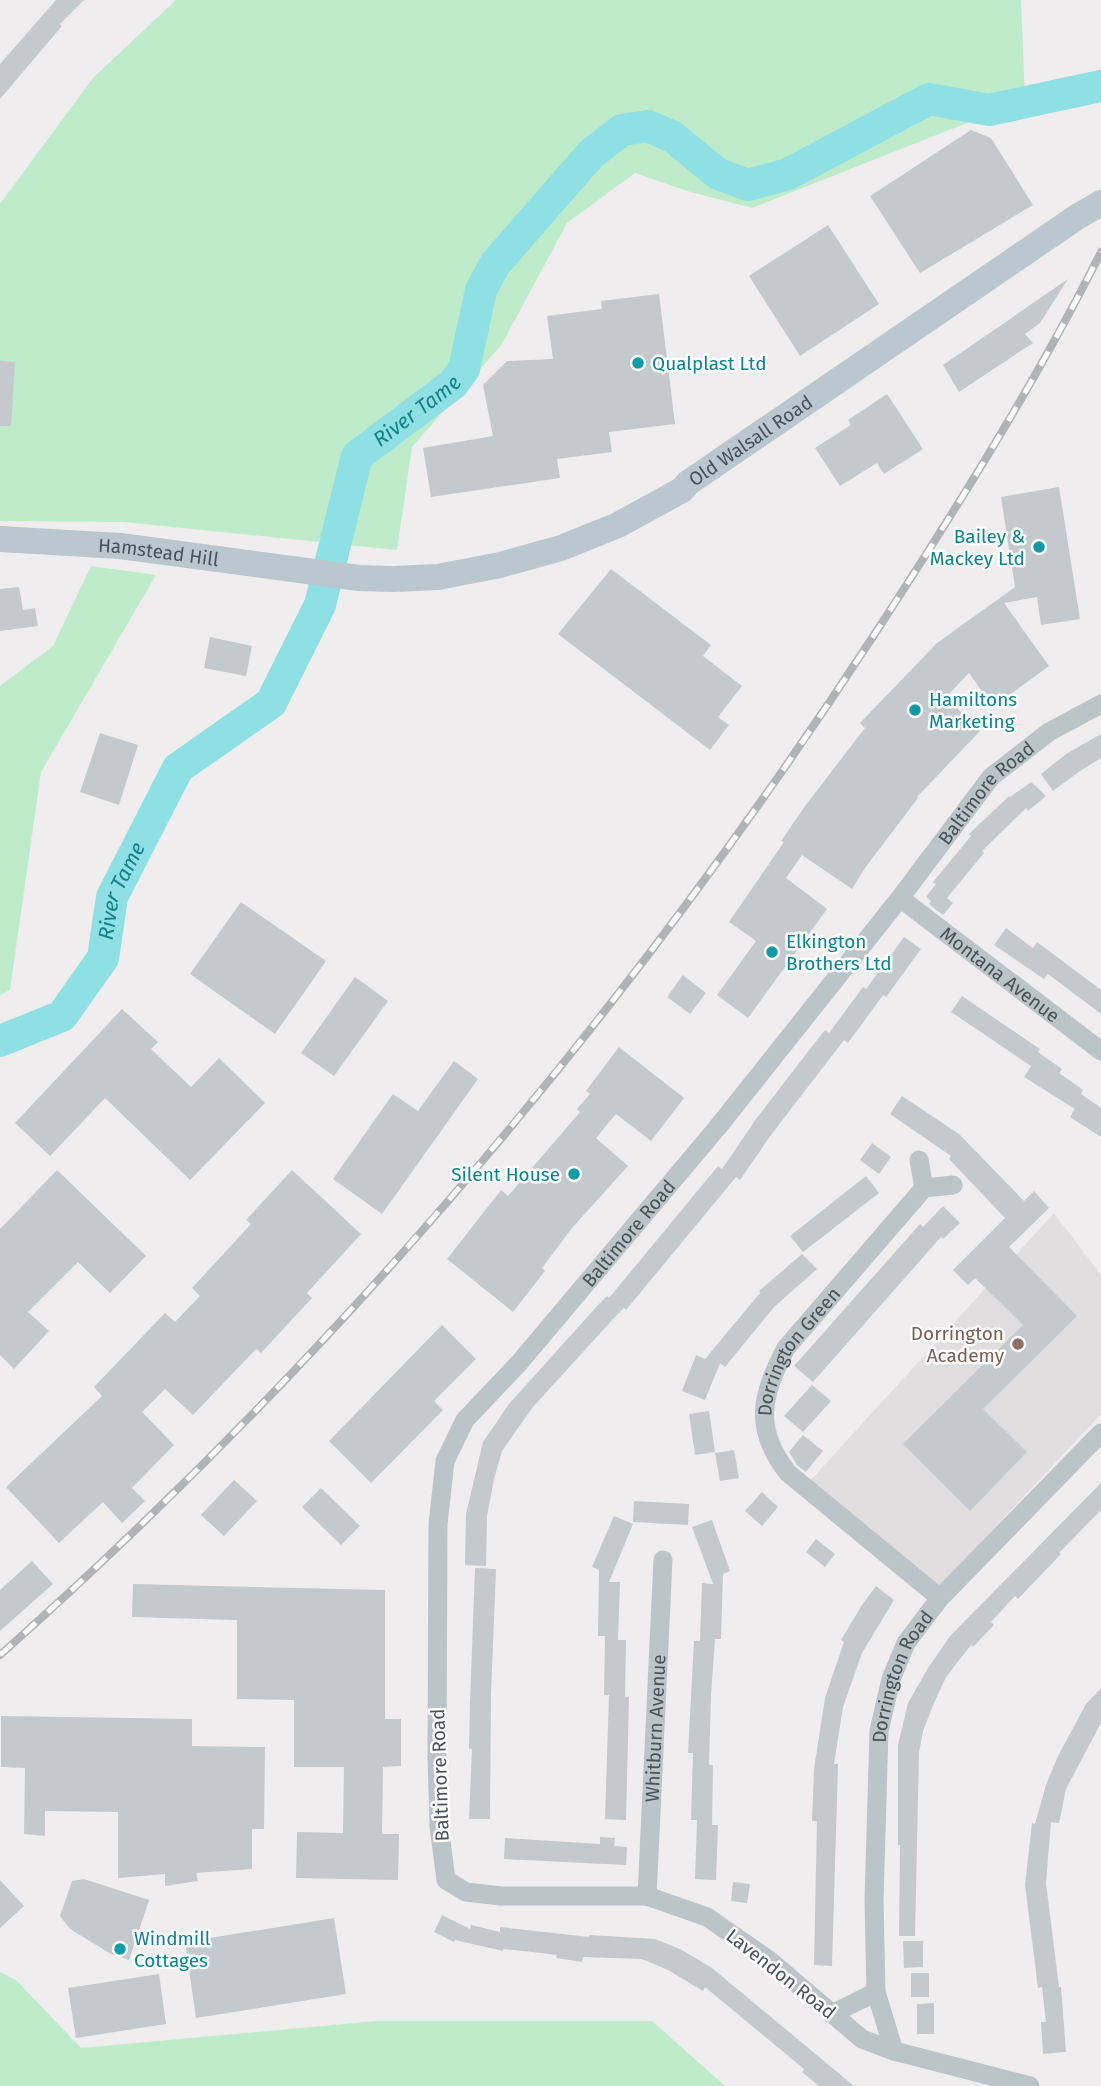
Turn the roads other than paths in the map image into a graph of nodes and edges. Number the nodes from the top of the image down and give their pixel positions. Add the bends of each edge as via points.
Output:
1 (1101, 203) edge
2 (0, 539) edge
3 (315, 573) joint
4 (1101, 704) edge
5 (900, 898) junction
6 (1101, 1051) edge
7 (919, 1160) dead end
8 (953, 1185) dead end
9 (924, 1188) junction
10 (1101, 1433) edge
11 (663, 1560) dead end
12 (940, 1598) junction
13 (446, 1880) joint
14 (647, 1896) junction
15 (876, 1992) junction
16 (832, 2014) junction
17 (894, 2051) junction
18 (1030, 2086) edge

1 - 3 main road, Old Walsall Road via 682,490 618,525 561,548 466,572 393,579
2 - 3 main road, Hamstead Hill via 120,546
4 - 5 street, Baltimore Road via 1049,733 991,777
5 - 6 street, Montana Avenue
5 - 13 street, Baltimore Road via 717,1128 519,1363 465,1420 445,1461 438,1524 437,1756
7 - 9 street
8 - 9 street
9 - 12 street, Dorrington Green via 786,1348 771,1378 766,1432 773,1454 788,1473
10 - 12 street, Dorrington Road
11 - 14 street, Whitburn Avenue
12 - 15 street, Dorrington Road via 906,1643 891,1679 879,1731
13 - 14 street, Lavendon Road via 466,1892 501,1896
14 - 16 street, Lavendon Road via 707,1917 769,1960
15 - 16 street
15 - 17 street, Dorrington Road
16 - 17 street, Lavendon Road via 862,2039
17 - 18 street, Lavendon Road

